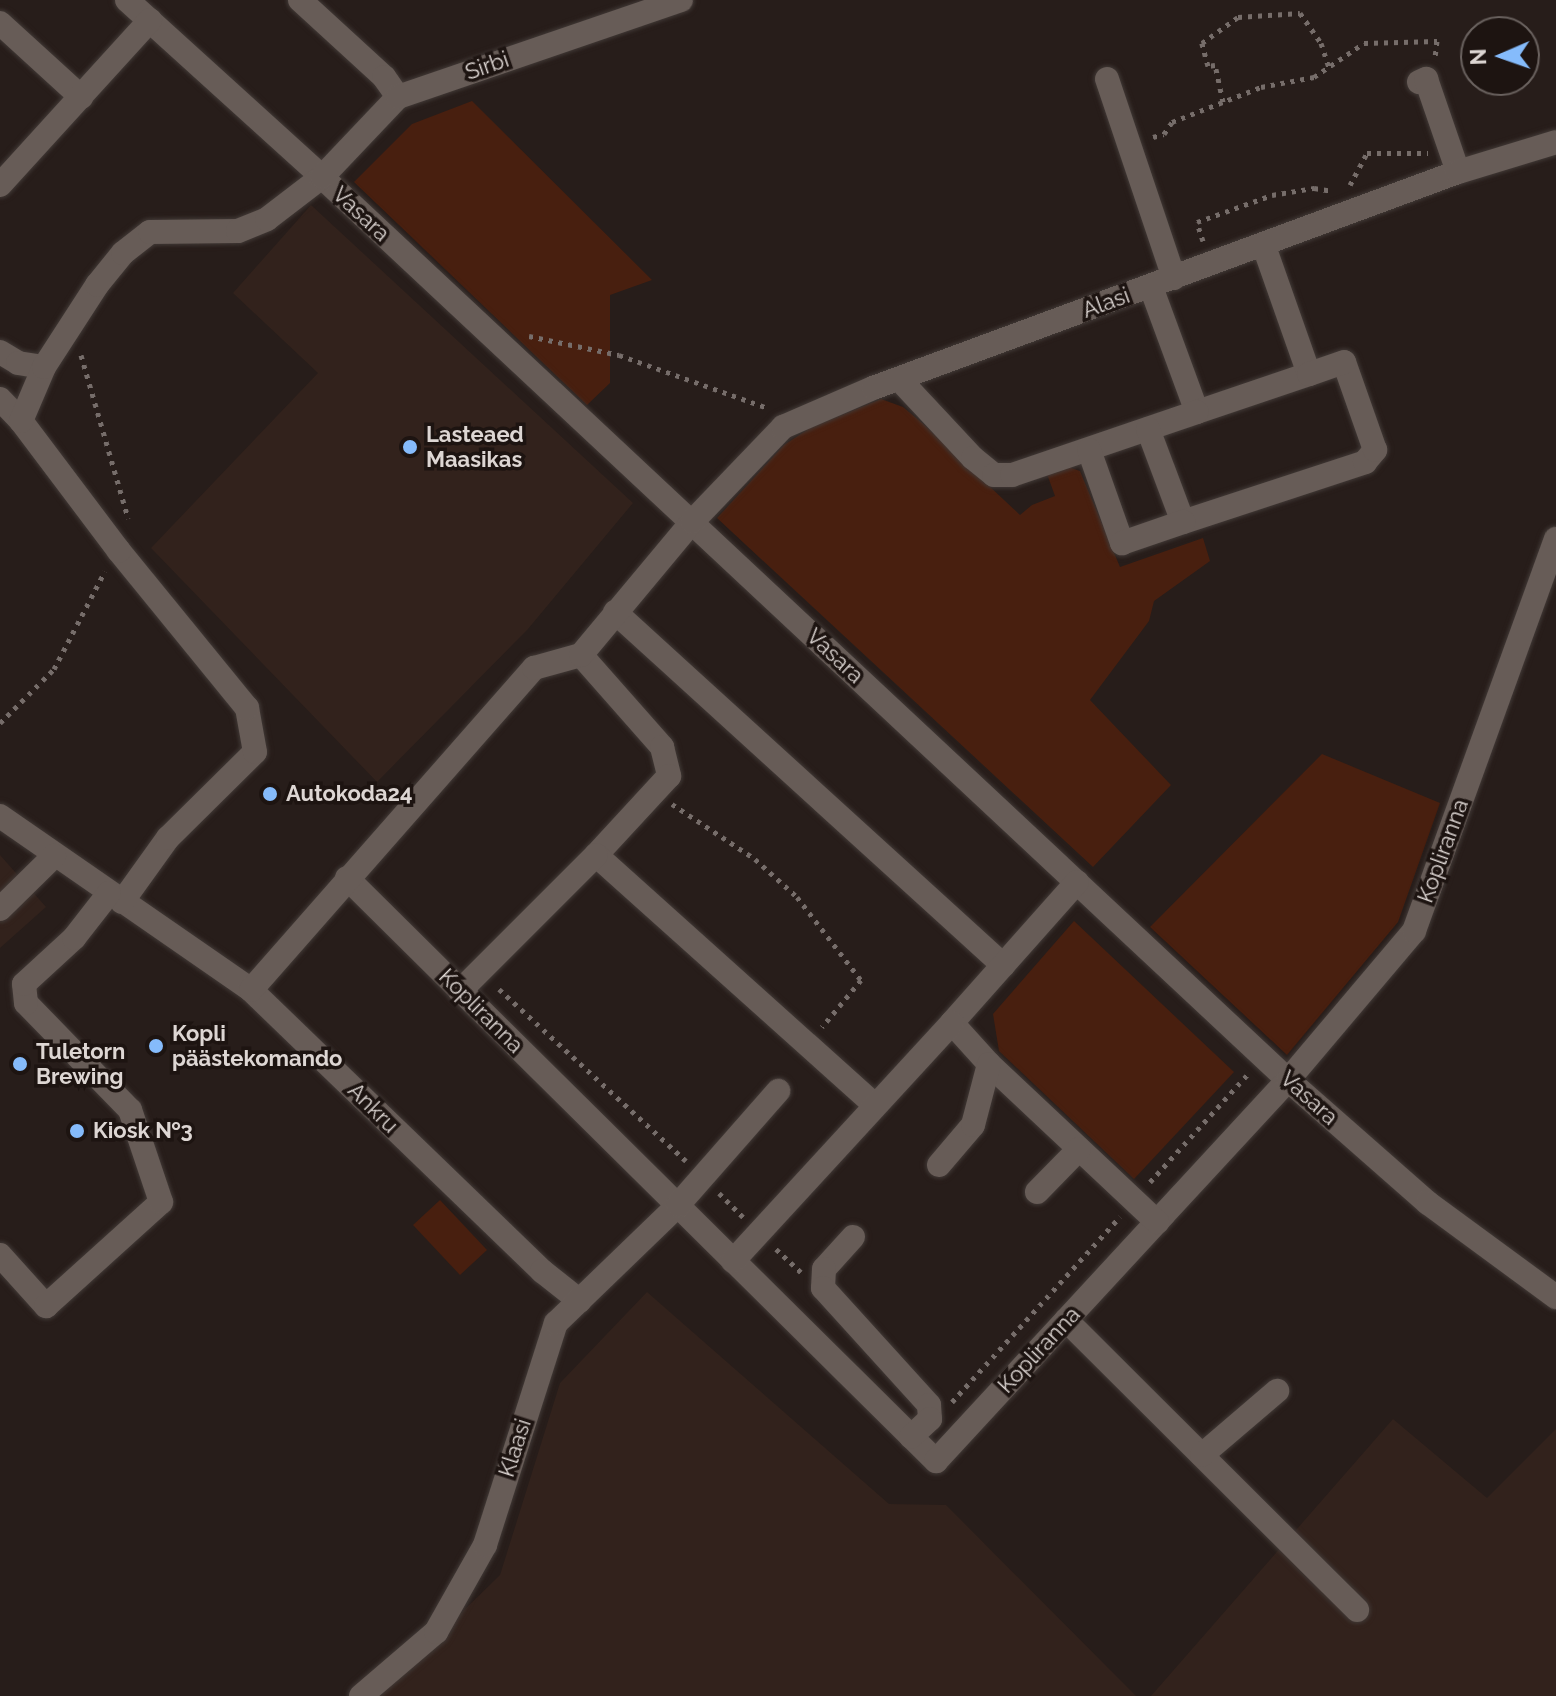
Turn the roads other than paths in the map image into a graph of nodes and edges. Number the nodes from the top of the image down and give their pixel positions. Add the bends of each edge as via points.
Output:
1 (300, 0) edge
2 (681, 0) edge
3 (142, 8) edge
4 (0, 23) edge
5 (1425, 75) road end
6 (1107, 79) dead end
7 (81, 97) junction
8 (398, 97) junction
9 (1556, 142) edge
10 (1455, 162) junction
11 (322, 177) junction
12 (0, 185) edge
13 (1264, 246) junction
14 (1164, 277) junction
15 (0, 352) edge
16 (44, 367) junction
17 (1309, 374) junction
18 (899, 379) junction
19 (0, 399) edge
20 (1197, 412) junction
21 (21, 421) junction
22 (1148, 429) junction
23 (1089, 450) junction
24 (692, 522) junction
25 (1183, 522) junction
26 (1556, 539) edge
27 (615, 612) junction
28 (581, 655) junction
29 (0, 816) edge
30 (596, 855) junction
31 (54, 856) junction
32 (347, 878) junction
33 (1077, 882) junction
34 (115, 898) junction
35 (0, 909) edge
36 (1003, 965) junction
37 (251, 990) junction
38 (460, 991) junction
39 (952, 1023) junction
40 (989, 1064) junction
41 (1288, 1080) junction
42 (778, 1091) dead end
43 (875, 1105) junction
44 (1079, 1149) junction
45 (939, 1165) dead end
46 (1037, 1192) dead end
47 (678, 1205) junction
48 (1157, 1222) junction
49 (853, 1237) dead end
50 (0, 1255) edge
51 (733, 1261) junction
52 (1556, 1297) edge
53 (580, 1301) junction
54 (1066, 1320) junction
55 (1277, 1391) dead end
56 (911, 1437) junction
57 (1202, 1455) junction
58 (1357, 1610) dead end
59 (361, 1696) edge

1 - 8 street via 384,77
2 - 8 street, Sirbi
3 - 7 street
3 - 11 street, Vasara
4 - 7 street
5 - 10 street
6 - 14 street
7 - 12 street
8 - 11 street, Sirbi
9 - 10 street, Alasi
10 - 13 street, Alasi
11 - 16 street, Sirbi via 267,219 238,231 150,232 123,253
11 - 24 street, Vasara
13 - 14 street, Alasi
13 - 17 street
14 - 18 street, Alasi
14 - 20 street
15 - 16 street via 18,363
16 - 21 street, Sirbi
17 - 20 street
17 - 25 street via 1344,362 1375,450 1365,462
18 - 23 street via 994,475 1012,475
18 - 24 street, Alasi via 783,427
19 - 21 street
20 - 22 street
21 - 34 street via 247,708 255,752
22 - 23 street
22 - 25 street
23 - 25 street via 1122,543
24 - 27 street, Alasi
24 - 33 street, Vasara
26 - 41 street, Kopliranna via 1414,931
27 - 28 street, Alasi
27 - 36 street
28 - 30 street via 662,747 669,776
28 - 32 street via 534,668
29 - 31 street, Ankru
30 - 38 street
30 - 43 street
31 - 34 street, Ankru
31 - 35 street
32 - 37 street
32 - 38 street, Kopliranna
33 - 36 street
33 - 41 street, Vasara
34 - 37 street, Ankru
34 - 50 street via 24,984 26,1003 130,1110 161,1202 46,1306
36 - 39 street
37 - 53 street, Ankru via 531,1261
38 - 47 street, Kopliranna
39 - 40 street
39 - 43 street
40 - 44 street
40 - 45 street via 973,1125
41 - 48 street, Kopliranna
41 - 52 street, Vasara via 1428,1203
42 - 47 street, Klaasi
43 - 51 street
44 - 46 street
44 - 48 street
47 - 51 street, Kopliranna
47 - 53 street, Klaasi
48 - 54 street, Kopliranna
49 - 56 street via 824,1269 825,1294 929,1405 932,1414
51 - 56 street, Kopliranna
53 - 59 street, Klaasi via 556,1323 485,1545 436,1632
54 - 56 street, Kopliranna via 936,1461
54 - 57 street
55 - 57 street
57 - 58 street

